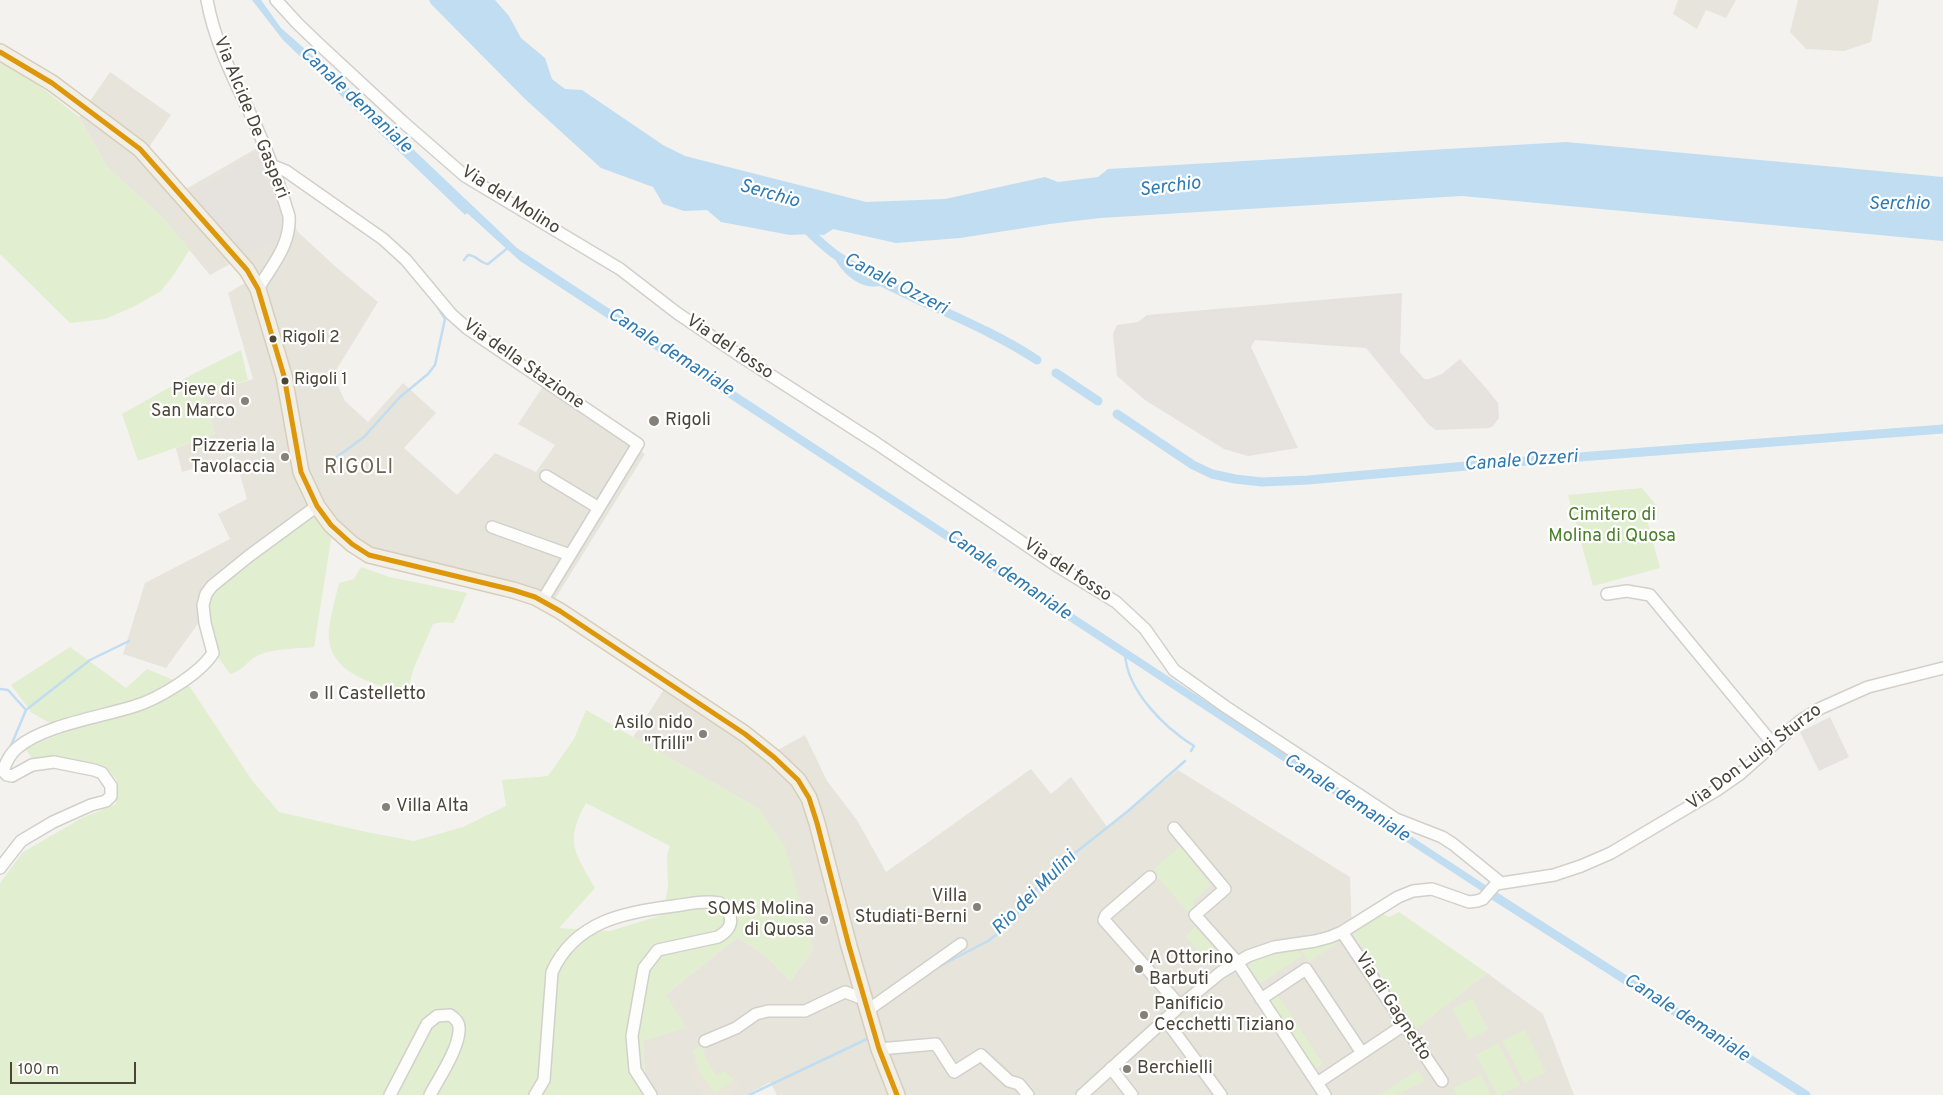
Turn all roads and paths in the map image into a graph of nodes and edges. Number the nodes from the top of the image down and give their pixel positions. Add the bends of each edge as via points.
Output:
1 (207, 0) edge
2 (276, 0) edge
3 (0, 52) edge
4 (271, 165) junction
5 (620, 269) joint
6 (258, 289) junction
7 (546, 476) dead end
8 (317, 506) junction
9 (599, 508) junction
10 (492, 527) dead end
11 (570, 555) junction
12 (1607, 594) dead end
13 (542, 601) junction
14 (1943, 668) edge
15 (1773, 744) junction
16 (1174, 828) dead end
17 (0, 868) edge
18 (1150, 877) dead end
19 (1497, 884) junction
20 (1342, 932) junction
21 (961, 944) dead end
22 (1237, 962) junction
23 (1261, 999) junction
24 (866, 1004) junction
25 (1180, 1006) junction
26 (1166, 1019) junction
27 (1404, 1025) junction
28 (705, 1041) dead end
29 (879, 1049) junction
30 (1362, 1053) junction
31 (1111, 1068) junction
32 (1442, 1081) dead end
33 (1316, 1083) junction
34 (390, 1095) edge
35 (430, 1095) edge
36 (535, 1095) edge
37 (651, 1095) edge
38 (897, 1095) edge
39 (1028, 1095) edge
40 (1082, 1095) edge
41 (1132, 1095) edge
42 (1221, 1095) edge
43 (1325, 1095) edge

1 - 4 street, Via Alcide De Gasperi via 219,46
2 - 5 street, Via del Molino via 322,48 465,176
3 - 6 main road via 52,83 140,149 247,270
4 - 6 street, Via Alcide De Gasperi via 289,216 289,230 286,244
4 - 9 street, Via della Stazione via 286,171 383,239 468,329 638,444
5 - 19 street, Via del fosso via 736,353 1116,602 1145,629 1174,670 1396,819 1453,844
6 - 8 main road via 284,376 302,472
7 - 9 street
8 - 13 main road via 337,532 369,555 513,590
8 - 17 street via 249,556 206,594 203,605 205,623 213,653 208,661 180,683 145,702 37,736 9,757 3,771 12,776 32,765 54,762 102,773 111,786 111,796 21,840
9 - 11 street, Via della Stazione
10 - 11 street
11 - 13 street, Via della Stazione
12 - 15 street via 1627,591 1650,595
13 - 24 main road via 727,721 776,758 798,780 809,798 817,823
14 - 15 street, Via Don Luigi Sturzo via 1884,682 1844,696 1800,721
15 - 19 street, Via Don Luigi Sturzo via 1718,790 1612,853 1554,875
16 - 22 street via 1225,889 1195,915
18 - 25 street via 1103,919
19 - 20 street via 1483,899 1469,902 1438,890 1420,889 1398,897
20 - 22 street via 1315,941 1274,947
20 - 27 street, Via di Gagnetto
21 - 24 street
22 - 23 street
22 - 25 street
23 - 30 street via 1306,969
23 - 33 street
24 - 28 street via 845,992 805,1011 756,1014 736,1028
24 - 29 main road
25 - 26 street
26 - 31 street
26 - 42 street
27 - 30 street
27 - 32 street, Via di Gagnetto
29 - 38 main road
29 - 39 street via 936,1044 954,1072 981,1055 1009,1081 1019,1084
30 - 33 street
31 - 40 street
31 - 41 street
33 - 43 street
34 - 35 street via 428,1024 437,1016 450,1015 457,1020 460,1030
36 - 37 street via 544,1080 552,972 566,948 585,932 622,914 712,901 720,903 731,919 726,933 718,938 658,950 644,968 632,1036 633,1062

